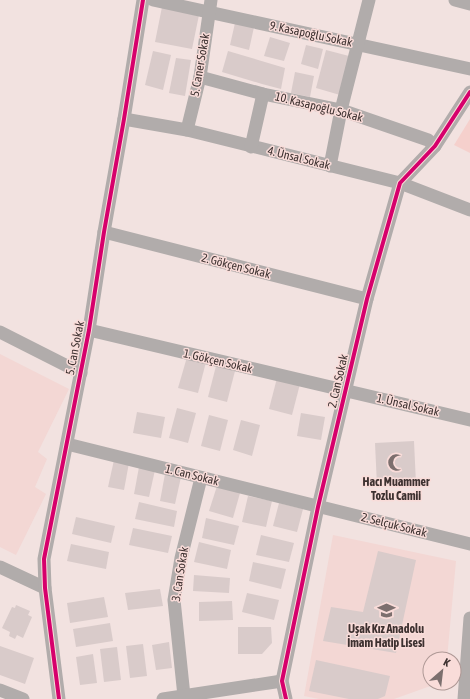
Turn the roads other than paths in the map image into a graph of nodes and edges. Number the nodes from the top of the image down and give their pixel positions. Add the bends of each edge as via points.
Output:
1 (143, 0) edge
2 (153, 0) edge
3 (369, 0) edge
4 (455, 0) edge
5 (470, 4) edge
6 (210, 6) edge
7 (358, 44) junction
8 (470, 68) edge
9 (200, 77) junction
10 (470, 92) edge
11 (262, 94) junction
12 (341, 110) junction
13 (124, 119) junction
14 (187, 130) junction
15 (435, 146) junction
16 (252, 147) junction
17 (330, 166) junction
18 (400, 183) junction
19 (470, 210) edge
20 (104, 232) junction
21 (367, 299) junction
22 (89, 330) junction
23 (0, 332) edge
24 (81, 373) junction
25 (346, 391) junction
26 (470, 420) edge
27 (67, 444) junction
28 (200, 478) junction
29 (318, 507) junction
30 (470, 544) edge
31 (0, 567) edge
32 (45, 588) junction
33 (470, 618) edge
34 (282, 682) junction
35 (0, 690) edge
36 (184, 696) junction
37 (23, 699) edge
38 (59, 699) edge
39 (163, 699) edge
40 (286, 699) edge
41 (464, 699) edge

1 - 13 street, 5. Can Sokak
2 - 6 street, 9. Kasapoğlu Sokak
3 - 7 street
4 - 5 street
6 - 7 street, 9. Kasapoğlu Sokak
6 - 9 street, 5. Caner Sokak
7 - 8 street, 9. Kasapoğlu Sokak
7 - 12 street
9 - 11 street, 10. Kasapoğlu Sokak
9 - 14 street, 5. Caner Sokak
10 - 15 street, 2. Can Sokak
11 - 12 street, 10. Kasapoğlu Sokak
11 - 16 street
12 - 15 street, 10. Kasapoğlu Sokak via 428,140
12 - 17 street
13 - 14 street, 4. Ünsal Sokak
13 - 20 street, 5. Can Sokak
14 - 16 street, 4. Ünsal Sokak
15 - 18 street, 2. Can Sokak
16 - 17 street, 4. Ünsal Sokak
17 - 18 street, 4. Ünsal Sokak
18 - 19 street, 4. Ünsal Sokak
18 - 21 street, 2. Can Sokak
20 - 21 street, 2. Gökçen Sokak
20 - 22 street, 5. Can Sokak
21 - 25 street, 2. Can Sokak
22 - 24 street, 5. Can Sokak
22 - 25 street, 1. Gökçen Sokak
23 - 24 street
24 - 27 street, 5. Can Sokak
25 - 26 street, 1. Ünsal Sokak
25 - 29 street, 2. Can Sokak
27 - 28 street, 1. Can Sokak
27 - 32 street, 5. Can Sokak via 44,558
28 - 29 street, 1. Can Sokak
28 - 36 street, 3. Can Sokak via 174,600
29 - 30 street, 2. Selçuk Sokak
29 - 34 street, 2. Can Sokak
31 - 32 street
32 - 38 street, 5. Can Sokak
33 - 41 street
34 - 36 street
34 - 40 street, 2. Can Sokak
35 - 37 street
36 - 39 street

